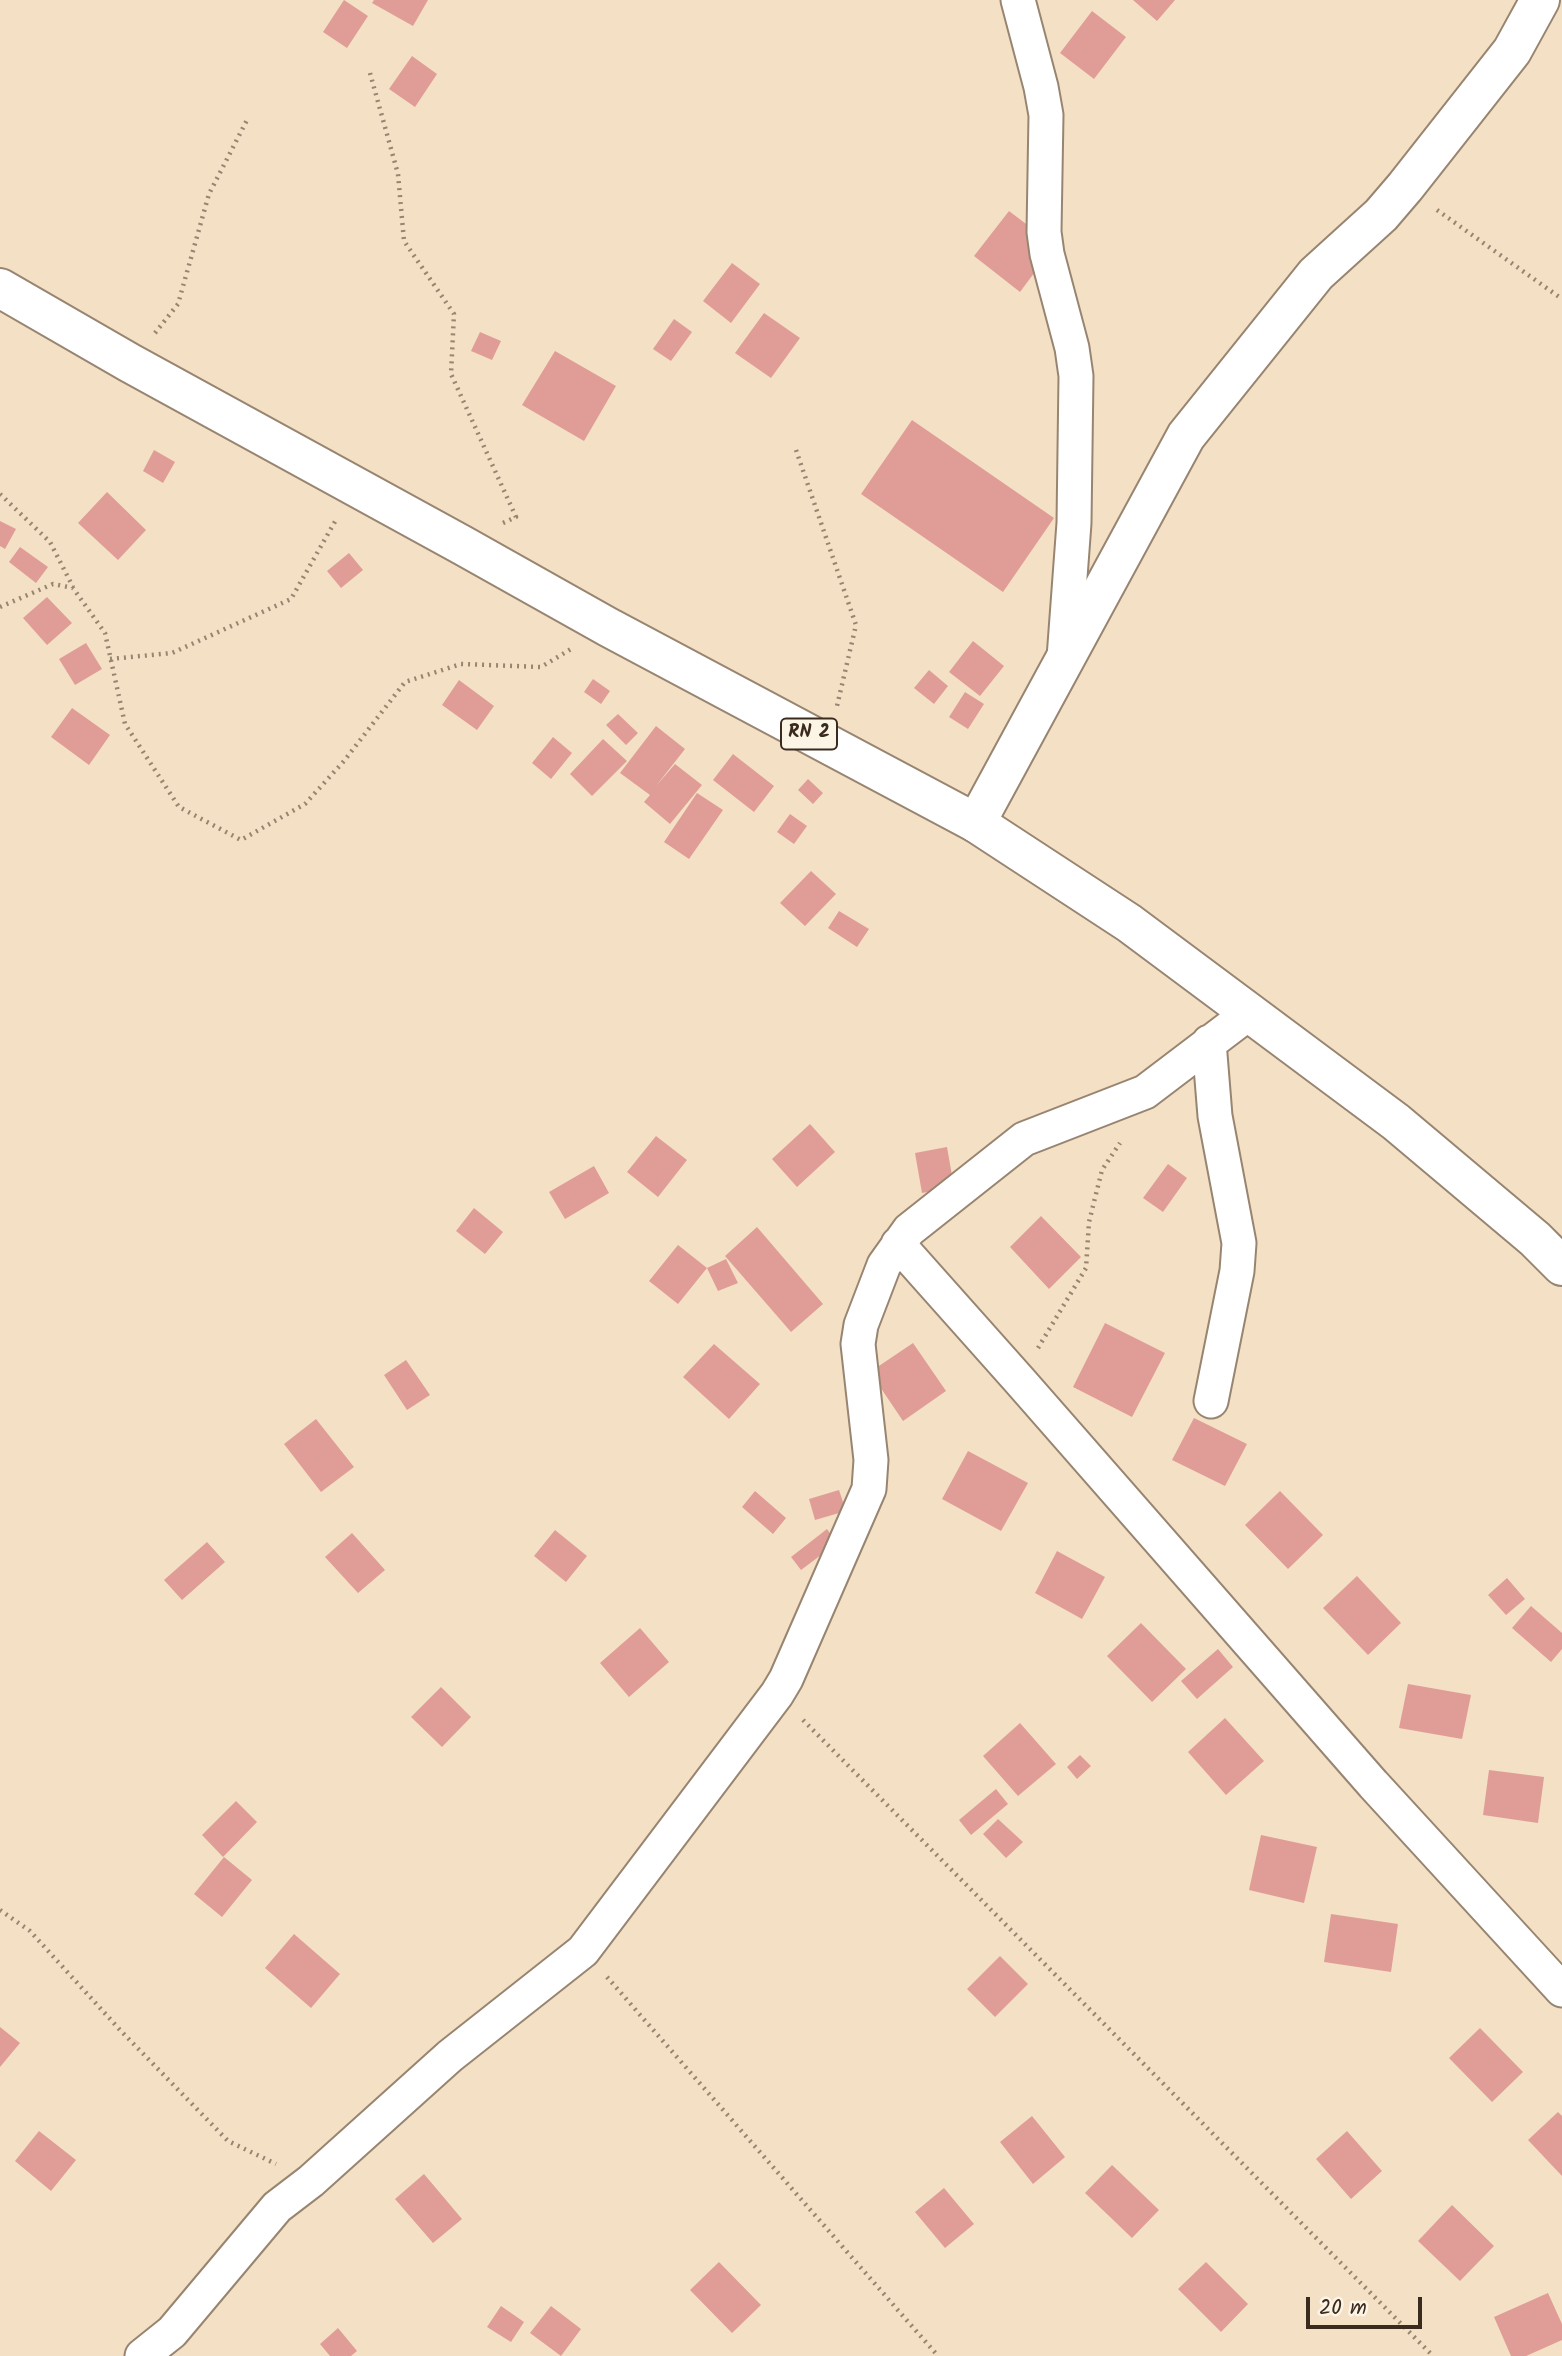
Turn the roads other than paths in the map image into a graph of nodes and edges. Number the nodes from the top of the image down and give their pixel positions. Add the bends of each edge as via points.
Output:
1 (1018, 0) edge
2 (1539, 0) edge
3 (0, 288) edge
4 (1064, 661) junction
5 (976, 823) junction
6 (1249, 1013) junction
7 (1209, 1042) junction
8 (898, 1244) junction
9 (1562, 1266) edge
10 (1211, 1401) dead end
11 (1562, 1990) edge
12 (142, 2356) edge

1 - 4 street via 1046,115 1044,233 1076,376 1074,523
2 - 4 main road via 1512,51 1405,187 1316,274 1186,436
3 - 5 main road, RN 2 via 608,628
4 - 5 main road
5 - 6 main road, RN 2 via 1129,923
6 - 7 street
6 - 9 main road, RN 2 via 1402,1127
7 - 8 street via 1144,1091 1024,1139 909,1230
7 - 10 street via 1215,1115 1239,1243
8 - 11 street via 1373,1784
8 - 12 street via 884,1265 858,1344 871,1460 869,1489 777,1694 583,1951 450,2056 269,2214 172,2332

